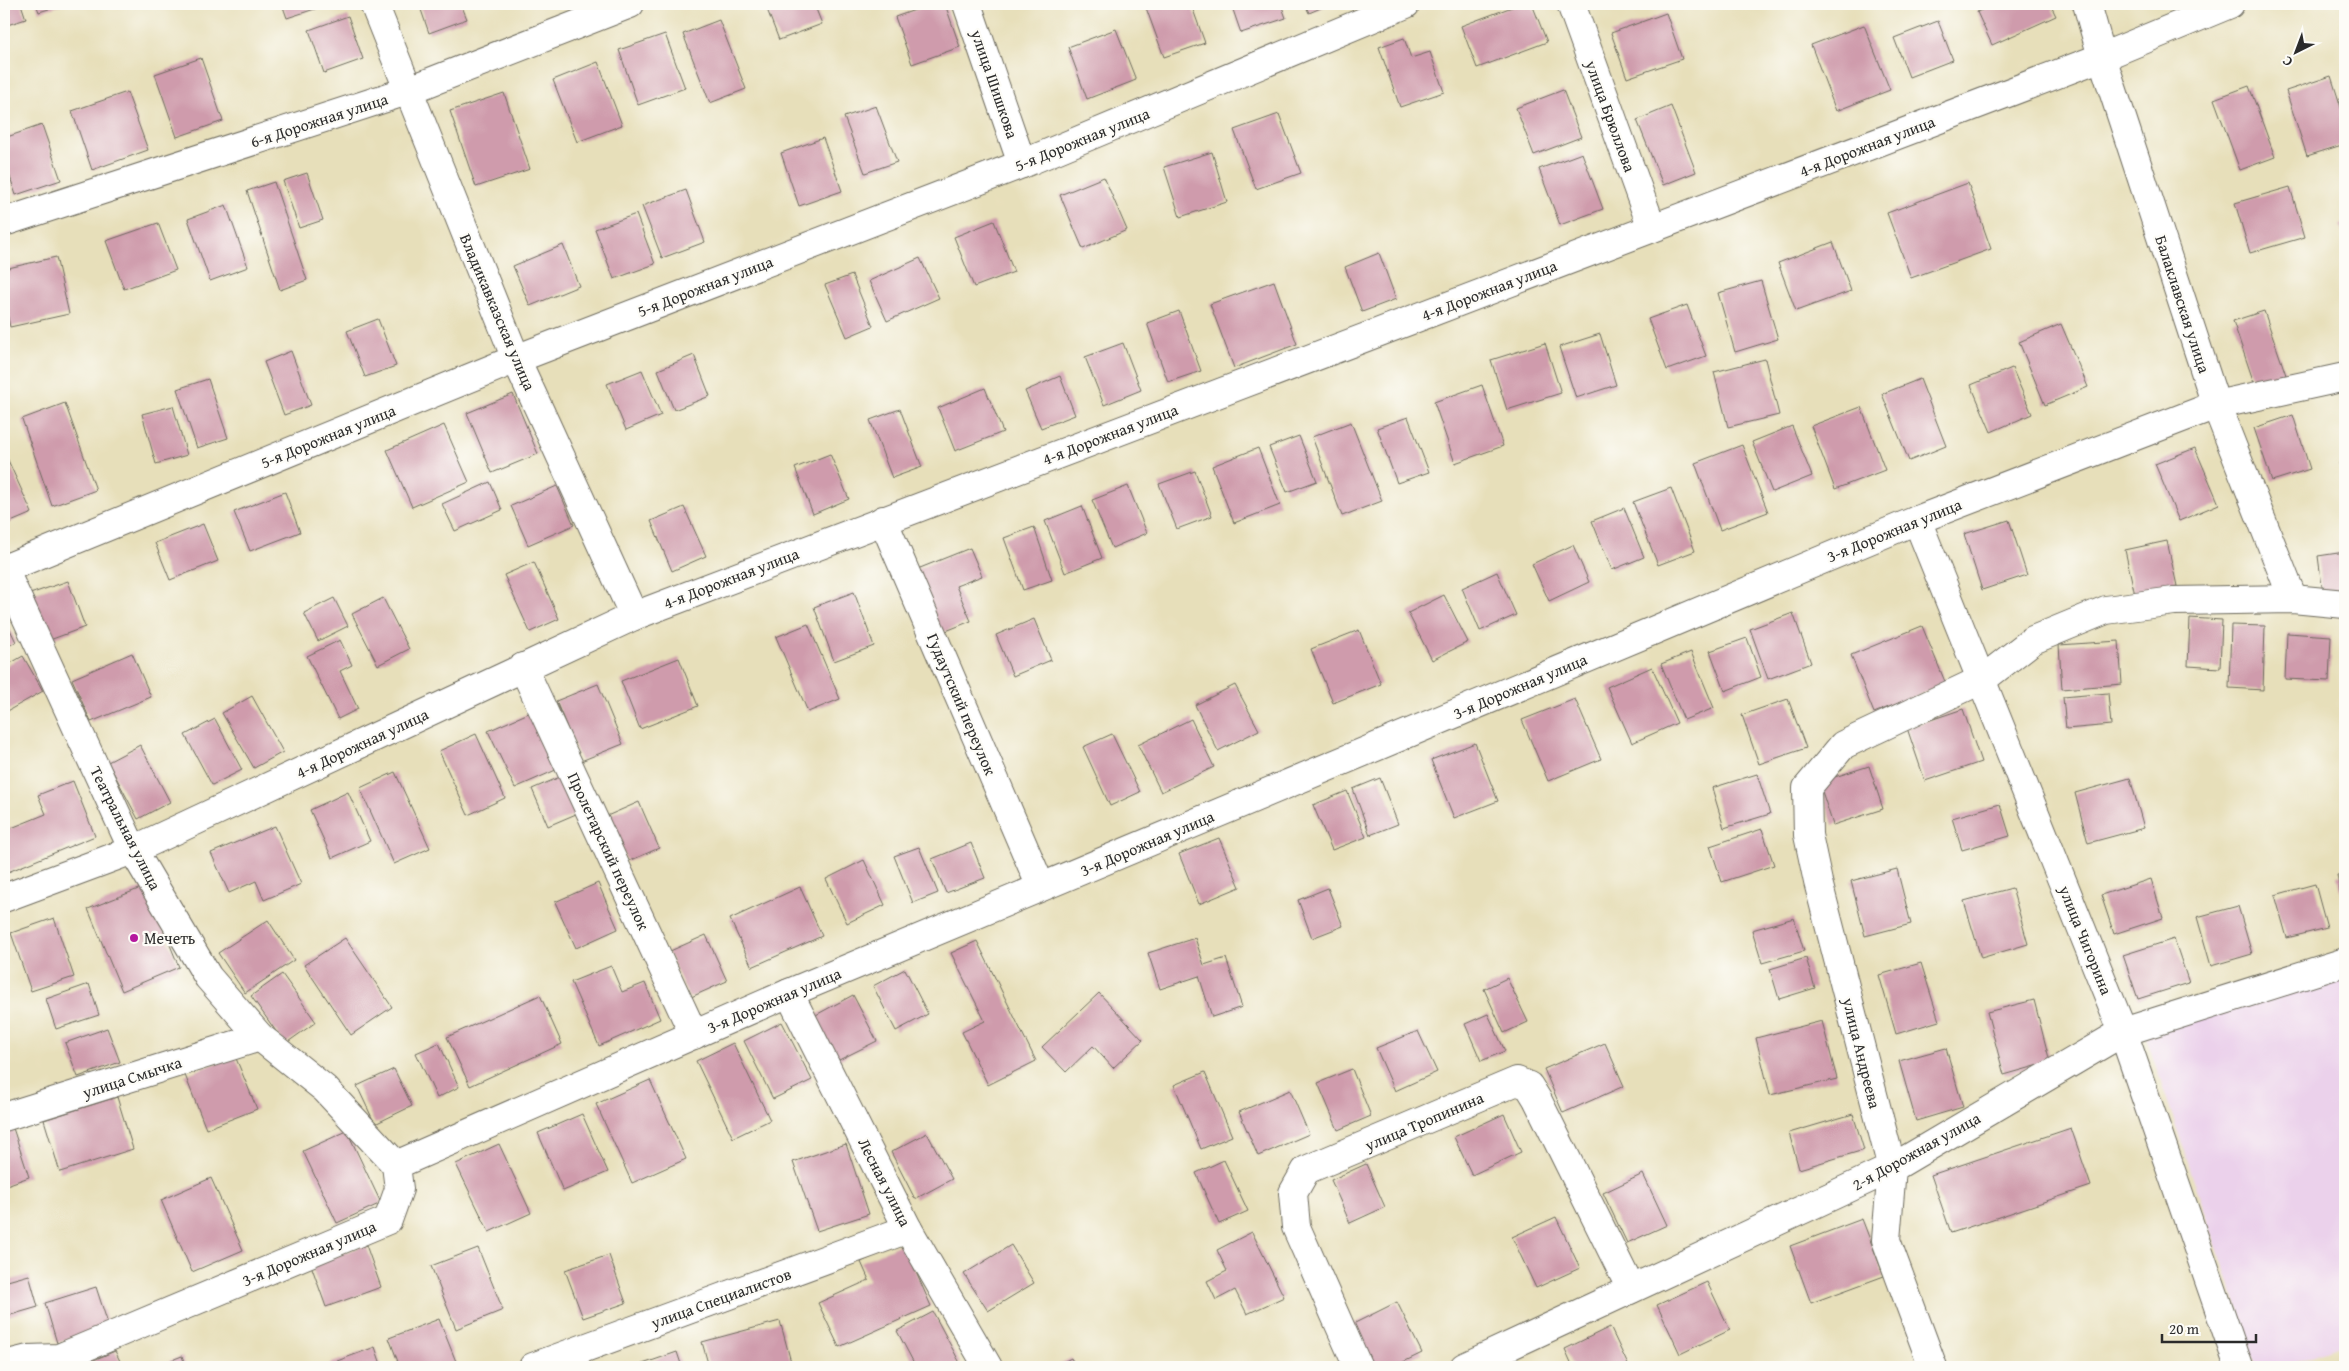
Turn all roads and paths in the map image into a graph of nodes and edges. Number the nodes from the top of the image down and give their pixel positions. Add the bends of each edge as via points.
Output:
1 (374, 4) edge
2 (630, 4) edge
3 (967, 4) edge
4 (1406, 4) edge
5 (1570, 4) edge
6 (2087, 4) edge
7 (2230, 4) edge
8 (2102, 57) junction
9 (407, 91) junction
10 (1022, 164) junction
11 (4, 222) edge
12 (1652, 228) junction
13 (516, 359) junction
14 (2345, 377) edge
15 (2216, 405) junction
16 (884, 520) junction
17 (1917, 520) junction
18 (4, 569) edge
19 (2294, 599) junction
20 (2345, 604) edge
21 (634, 616) junction
22 (523, 667) junction
23 (1983, 679) junction
24 (133, 850) junction
25 (1042, 887) junction
26 (4, 898) edge
27 (2345, 962) edge
28 (789, 993) junction
29 (2122, 1032) junction
30 (694, 1035) junction
31 (260, 1037) junction
32 (4, 1117) edge
33 (396, 1165) junction
34 (1892, 1168) junction
35 (908, 1229) junction
36 (1631, 1289) junction
37 (4, 1365) edge
38 (533, 1367) edge
39 (988, 1367) edge
40 (1358, 1367) edge
41 (1464, 1367) edge
42 (1933, 1367) edge
43 (2239, 1367) edge

1 - 9 street, Владикавказская улица
2 - 9 street, 6-я Дорожная улица
3 - 10 street, улица Шишкова
4 - 10 street, 5-я Дорожная улица
5 - 12 street, улица Брюллова
6 - 8 street, Балаклавская улица
7 - 8 street, 4-я Дорожная улица
8 - 12 street, 4-я Дорожная улица
8 - 15 street, Балаклавская улица
9 - 11 street, 6-я Дорожная улица
9 - 13 street, Владикавказская улица
10 - 13 street, 5-я Дорожная улица
12 - 16 street, 4-я Дорожная улица
13 - 18 street, 5-я Дорожная улица
13 - 21 street, Владикавказская улица
14 - 15 street, 3-я Дорожная улица
15 - 17 street, 3-я Дорожная улица
15 - 19 street, Балаклавская улица
16 - 21 street, 4-я Дорожная улица
16 - 25 street, Гудаутский переулок
17 - 23 street, улица Чигорина
17 - 25 street, 3-я Дорожная улица
18 - 24 street, Театральная улица
19 - 20 street
19 - 23 street via 2174,601 2106,610 2033,640
21 - 22 street, 4-я Дорожная улица
22 - 24 street, 4-я Дорожная улица
22 - 30 street, Пролетарский переулок
23 - 29 street, улица Чигорина
23 - 34 street, улица Андреева via 1843,745 1807,788 1808,834 1818,882
24 - 26 street, 4-я Дорожная улица
24 - 31 street, Театральная улица via 208,977
25 - 28 street, 3-я Дорожная улица
27 - 29 street, 2-я Дорожная улица
28 - 30 street, 3-я Дорожная улица
28 - 35 street, Лесная улица
29 - 34 street, 2-я Дорожная улица
29 - 43 street, улица Чигорина
30 - 33 street, 3-я Дорожная улица
31 - 32 street, улица Смычка
31 - 33 street, Театральная улица via 325,1089
33 - 37 street, 3-я Дорожная улица via 400,1189 388,1220 59,1358 28,1359
34 - 36 street, 2-я Дорожная улица
34 - 42 street, улица Андреева via 1886,1240
35 - 38 street, улица Специалистов
35 - 39 street, Лесная улица
36 - 40 street, улица Тропинина via 1537,1099 1529,1086 1517,1081 1306,1170 1293,1193 1296,1227
36 - 41 street, 2-я Дорожная улица

